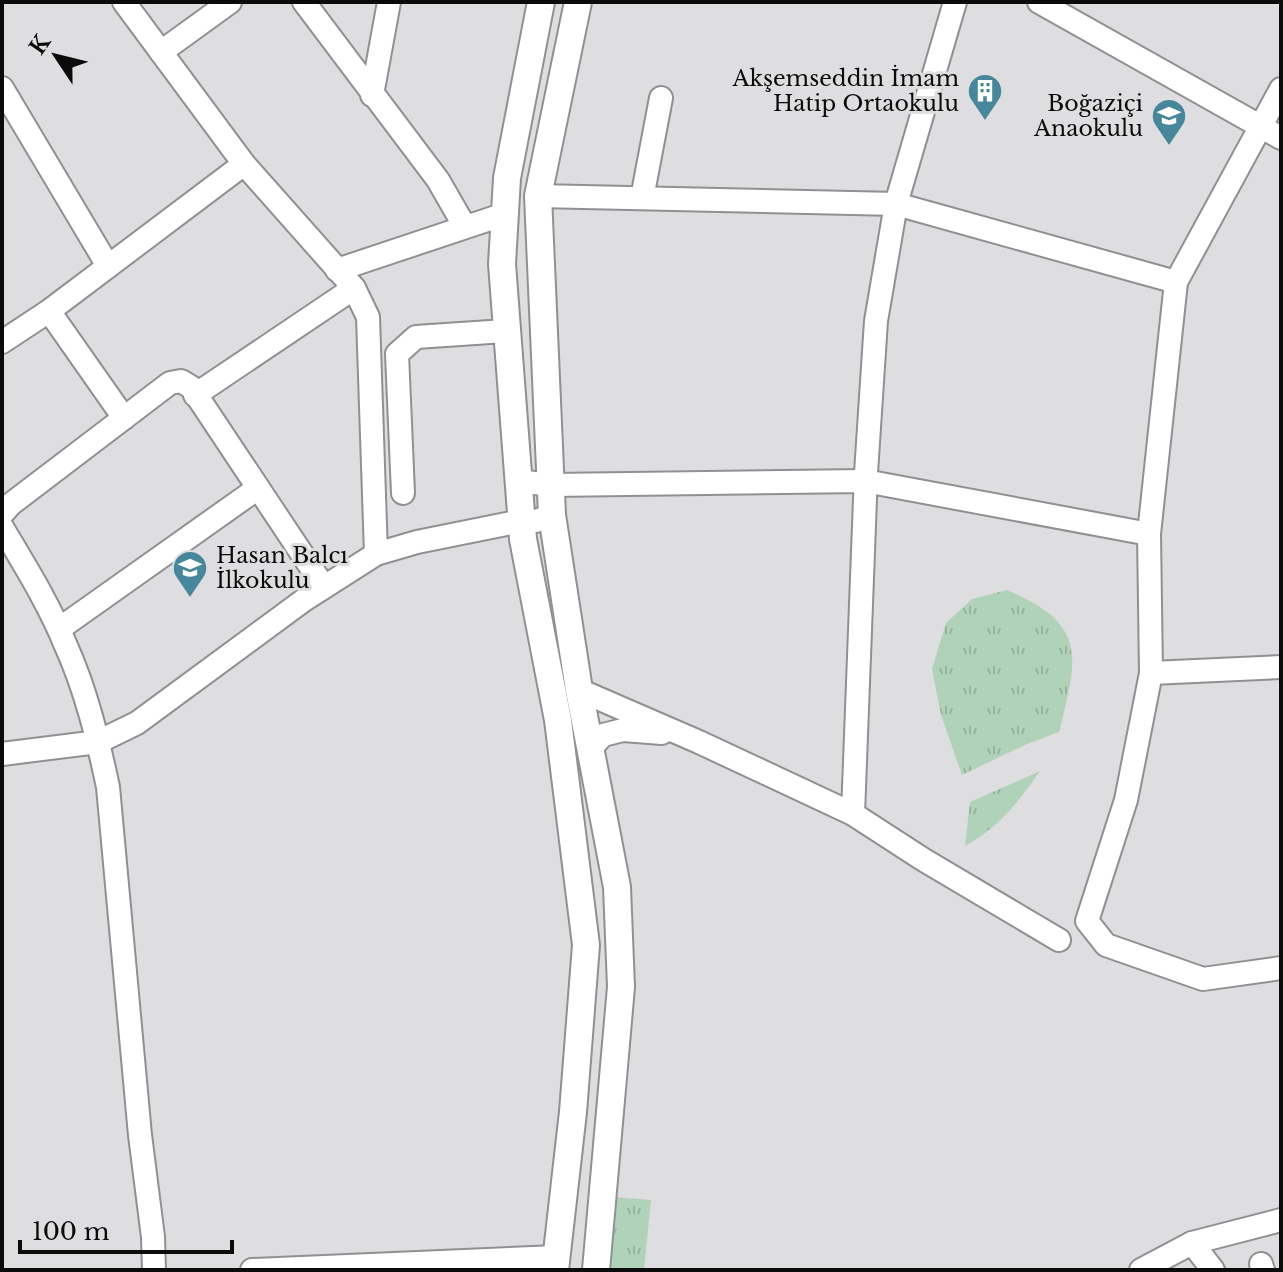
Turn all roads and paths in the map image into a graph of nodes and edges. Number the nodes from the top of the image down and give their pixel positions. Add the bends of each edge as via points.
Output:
1 (124, 2) edge
2 (230, 2) edge
3 (304, 2) edge
4 (389, 2) edge
5 (541, 2) edge
6 (578, 2) edge
7 (955, 2) edge
8 (1039, 2) edge
9 (161, 52) junction
10 (2, 88) edge
11 (1281, 89) edge
12 (372, 95) junction
13 (661, 98) dead end
14 (1258, 128) junction
15 (1281, 138) edge
16 (244, 164) junction
17 (538, 196) junction
18 (642, 198) junction
19 (896, 204) junction
20 (505, 214) junction
21 (465, 227) junction
22 (108, 266) junction
23 (337, 270) junction
24 (1176, 282) junction
25 (354, 288) junction
26 (49, 311) junction
27 (505, 331) junction
28 (2, 342) edge
29 (195, 395) junction
30 (124, 418) junction
31 (865, 481) junction
32 (518, 485) junction
33 (551, 485) junction
34 (258, 488) junction
35 (403, 493) dead end
36 (2, 514) edge
37 (552, 515) junction
38 (521, 521) junction
39 (2, 527) edge
40 (1149, 534) junction
41 (376, 554) junction
42 (324, 587) junction
43 (59, 629) junction
44 (1281, 667) edge
45 (1151, 673) junction
46 (579, 690) junction
47 (98, 742) junction
48 (699, 742) junction
49 (590, 749) junction
50 (2, 754) edge
51 (853, 814) junction
52 (1059, 940) dead end
53 (1281, 968) edge
54 (1281, 1220) edge
55 (1192, 1243) junction
56 (556, 1264) edge
57 (154, 1270) edge
58 (252, 1270) edge
59 (596, 1270) edge
60 (1141, 1270) edge
61 (1213, 1270) edge

1 - 9 street
2 - 9 street
3 - 12 street
4 - 12 street
5 - 20 main road via 507,178
6 - 17 main road
7 - 19 street
8 - 14 street
9 - 16 street
10 - 22 street
11 - 14 street
12 - 21 street via 438,180
13 - 18 street
14 - 15 street
14 - 24 street
16 - 22 street
16 - 23 street
17 - 18 street
17 - 33 main road
18 - 19 street
19 - 24 street
19 - 31 street via 876,321
20 - 21 street
20 - 27 main road
21 - 23 street
22 - 26 street
23 - 25 street
24 - 40 street
25 - 29 street
25 - 41 street via 368,317
26 - 28 street
26 - 30 street
27 - 32 main road
27 - 35 street via 416,337 397,354
29 - 30 street via 181,381 170,383
29 - 34 street
30 - 36 street
31 - 33 street
31 - 40 street
31 - 51 street
32 - 33 street
32 - 38 main road
33 - 37 main road
34 - 42 street
34 - 43 street
37 - 38 street
37 - 46 main road
38 - 41 street
38 - 56 main road via 558,720 586,945
39 - 43 street
40 - 45 street
41 - 42 street
42 - 47 street via 137,723
43 - 47 street
44 - 45 street
45 - 53 street via 1126,800 1087,921 1106,945 1203,979
46 - 48 street
46 - 49 main road
47 - 50 street
47 - 57 street via 108,787
48 - 49 street via 623,730 603,735
48 - 51 street
49 - 59 main road via 617,887 621,987
51 - 52 street
54 - 55 street
55 - 60 street
55 - 61 street
56 - 58 street

